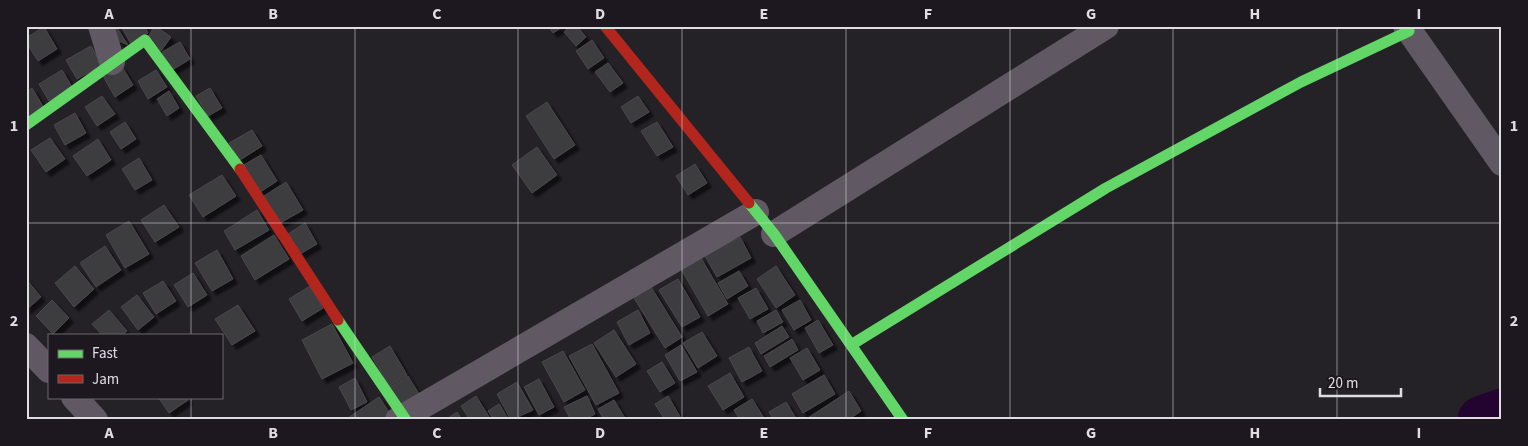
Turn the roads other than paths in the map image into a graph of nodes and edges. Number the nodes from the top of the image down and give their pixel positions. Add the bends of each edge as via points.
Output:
1 (101, 26) edge
2 (605, 26) edge
3 (1106, 26) edge
4 (1408, 28) edge
5 (112, 62) junction
6 (26, 125) edge
7 (1502, 163) edge
8 (756, 212) junction
9 (774, 234) junction
10 (851, 345) junction
11 (26, 346) edge
12 (48, 369) edge
13 (75, 398) edge
14 (402, 418) edge
15 (94, 420) edge
16 (903, 420) edge

1 - 5 street
2 - 8 street
3 - 9 street
4 - 7 street
4 - 10 street via 1106,188
5 - 6 street
5 - 14 street via 145,40 245,176
8 - 9 street
8 - 14 street
9 - 10 street
10 - 16 street
11 - 12 street
13 - 15 street

